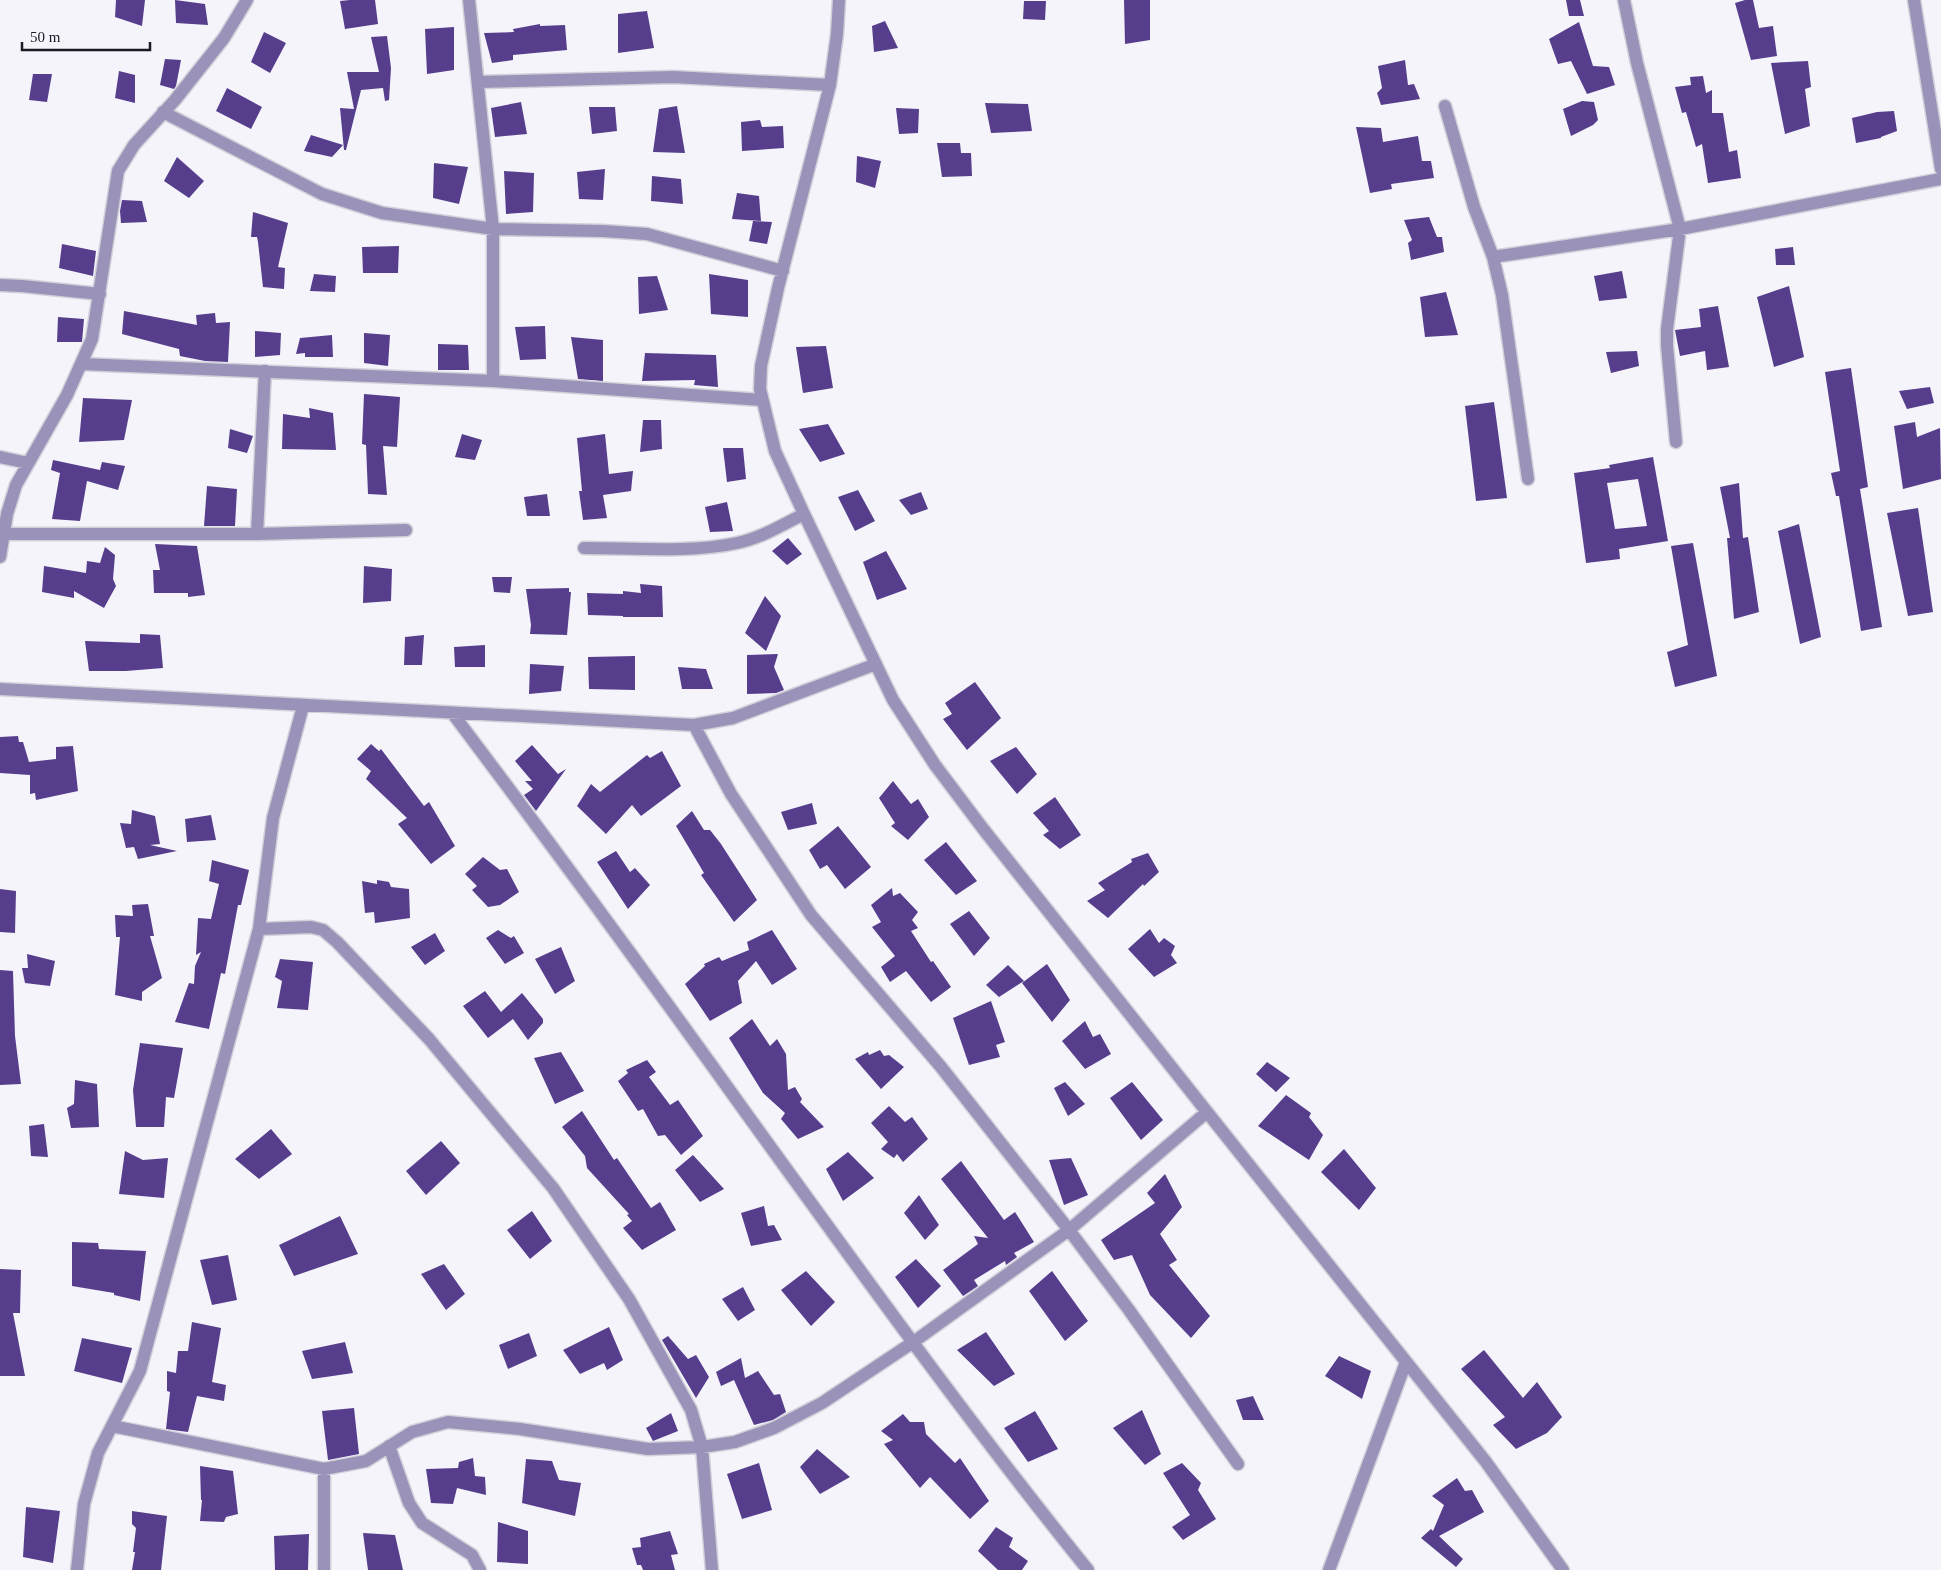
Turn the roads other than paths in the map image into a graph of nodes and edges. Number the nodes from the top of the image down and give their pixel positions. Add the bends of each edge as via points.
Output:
1 (247, 0) edge
2 (469, 0) edge
3 (839, 0) edge
4 (1624, 0) edge
5 (1914, 0) edge
6 (478, 82) junction
7 (830, 85) junction
8 (1445, 106) dead end
9 (164, 112) junction
10 (1941, 169) edge
11 (1941, 179) edge
12 (493, 229) junction
13 (1680, 229) junction
14 (1493, 257) junction
15 (783, 271) junction
16 (0, 285) edge
17 (100, 294) junction
18 (81, 364) junction
19 (265, 371) junction
20 (493, 381) junction
21 (762, 400) junction
22 (1676, 442) dead end
23 (0, 457) edge
24 (28, 463) junction
25 (1528, 479) dead end
26 (804, 514) junction
27 (406, 530) dead end
28 (4, 534) junction
29 (257, 534) junction
30 (584, 548) dead end
31 (0, 557) edge
32 (876, 664) junction
33 (0, 689) edge
34 (303, 706) junction
35 (453, 714) junction
36 (694, 725) junction
37 (259, 928) junction
38 (1206, 1112) junction
39 (1069, 1230) junction
40 (912, 1342) junction
41 (1406, 1362) junction
42 (112, 1426) junction
43 (389, 1446) junction
44 (702, 1447) junction
45 (1238, 1464) dead end
46 (324, 1470) junction
47 (77, 1570) edge
48 (324, 1570) edge
49 (480, 1570) edge
50 (712, 1570) edge
51 (1088, 1570) edge
52 (1329, 1570) edge
53 (1563, 1570) edge

1 - 9 street via 224,38
2 - 6 street
3 - 7 street
4 - 13 street via 1637,64
5 - 10 street
6 - 7 street via 673,77
6 - 12 street
7 - 15 street
8 - 14 street via 1474,207
9 - 12 street via 322,194 382,214
9 - 17 street via 134,145 118,171
11 - 13 street
12 - 15 street via 647,234
12 - 20 street
13 - 14 street
13 - 22 street via 1666,329
14 - 25 street via 1502,295
15 - 21 street via 760,366
16 - 17 street
17 - 18 street via 92,339
18 - 19 street
18 - 24 street
19 - 20 street
19 - 29 street
20 - 21 street
21 - 26 street via 775,451
23 - 24 street
24 - 28 street via 16,485
26 - 30 street via 763,535 738,543 702,548
26 - 32 street
27 - 29 street
28 - 29 street
28 - 31 street
32 - 36 street via 733,718
32 - 38 street via 894,700 935,765
33 - 34 street
34 - 35 street
34 - 37 street via 273,818
35 - 36 street
35 - 40 street via 604,915
36 - 39 street via 731,794 812,915 941,1066
37 - 42 street via 140,1371
37 - 44 street via 311,927 323,930 428,1039 553,1188 629,1298 691,1410
38 - 39 street
38 - 41 street
39 - 40 street
39 - 45 street
40 - 44 street via 822,1403 774,1428 735,1442
40 - 51 street via 1019,1485
41 - 52 street
41 - 53 street via 1486,1462
42 - 46 street
42 - 47 street via 98,1453 84,1504
43 - 44 street via 412,1432 448,1422 520,1429 648,1449
43 - 46 street via 366,1461
43 - 49 street via 409,1503 422,1524 472,1555
44 - 50 street
46 - 48 street

